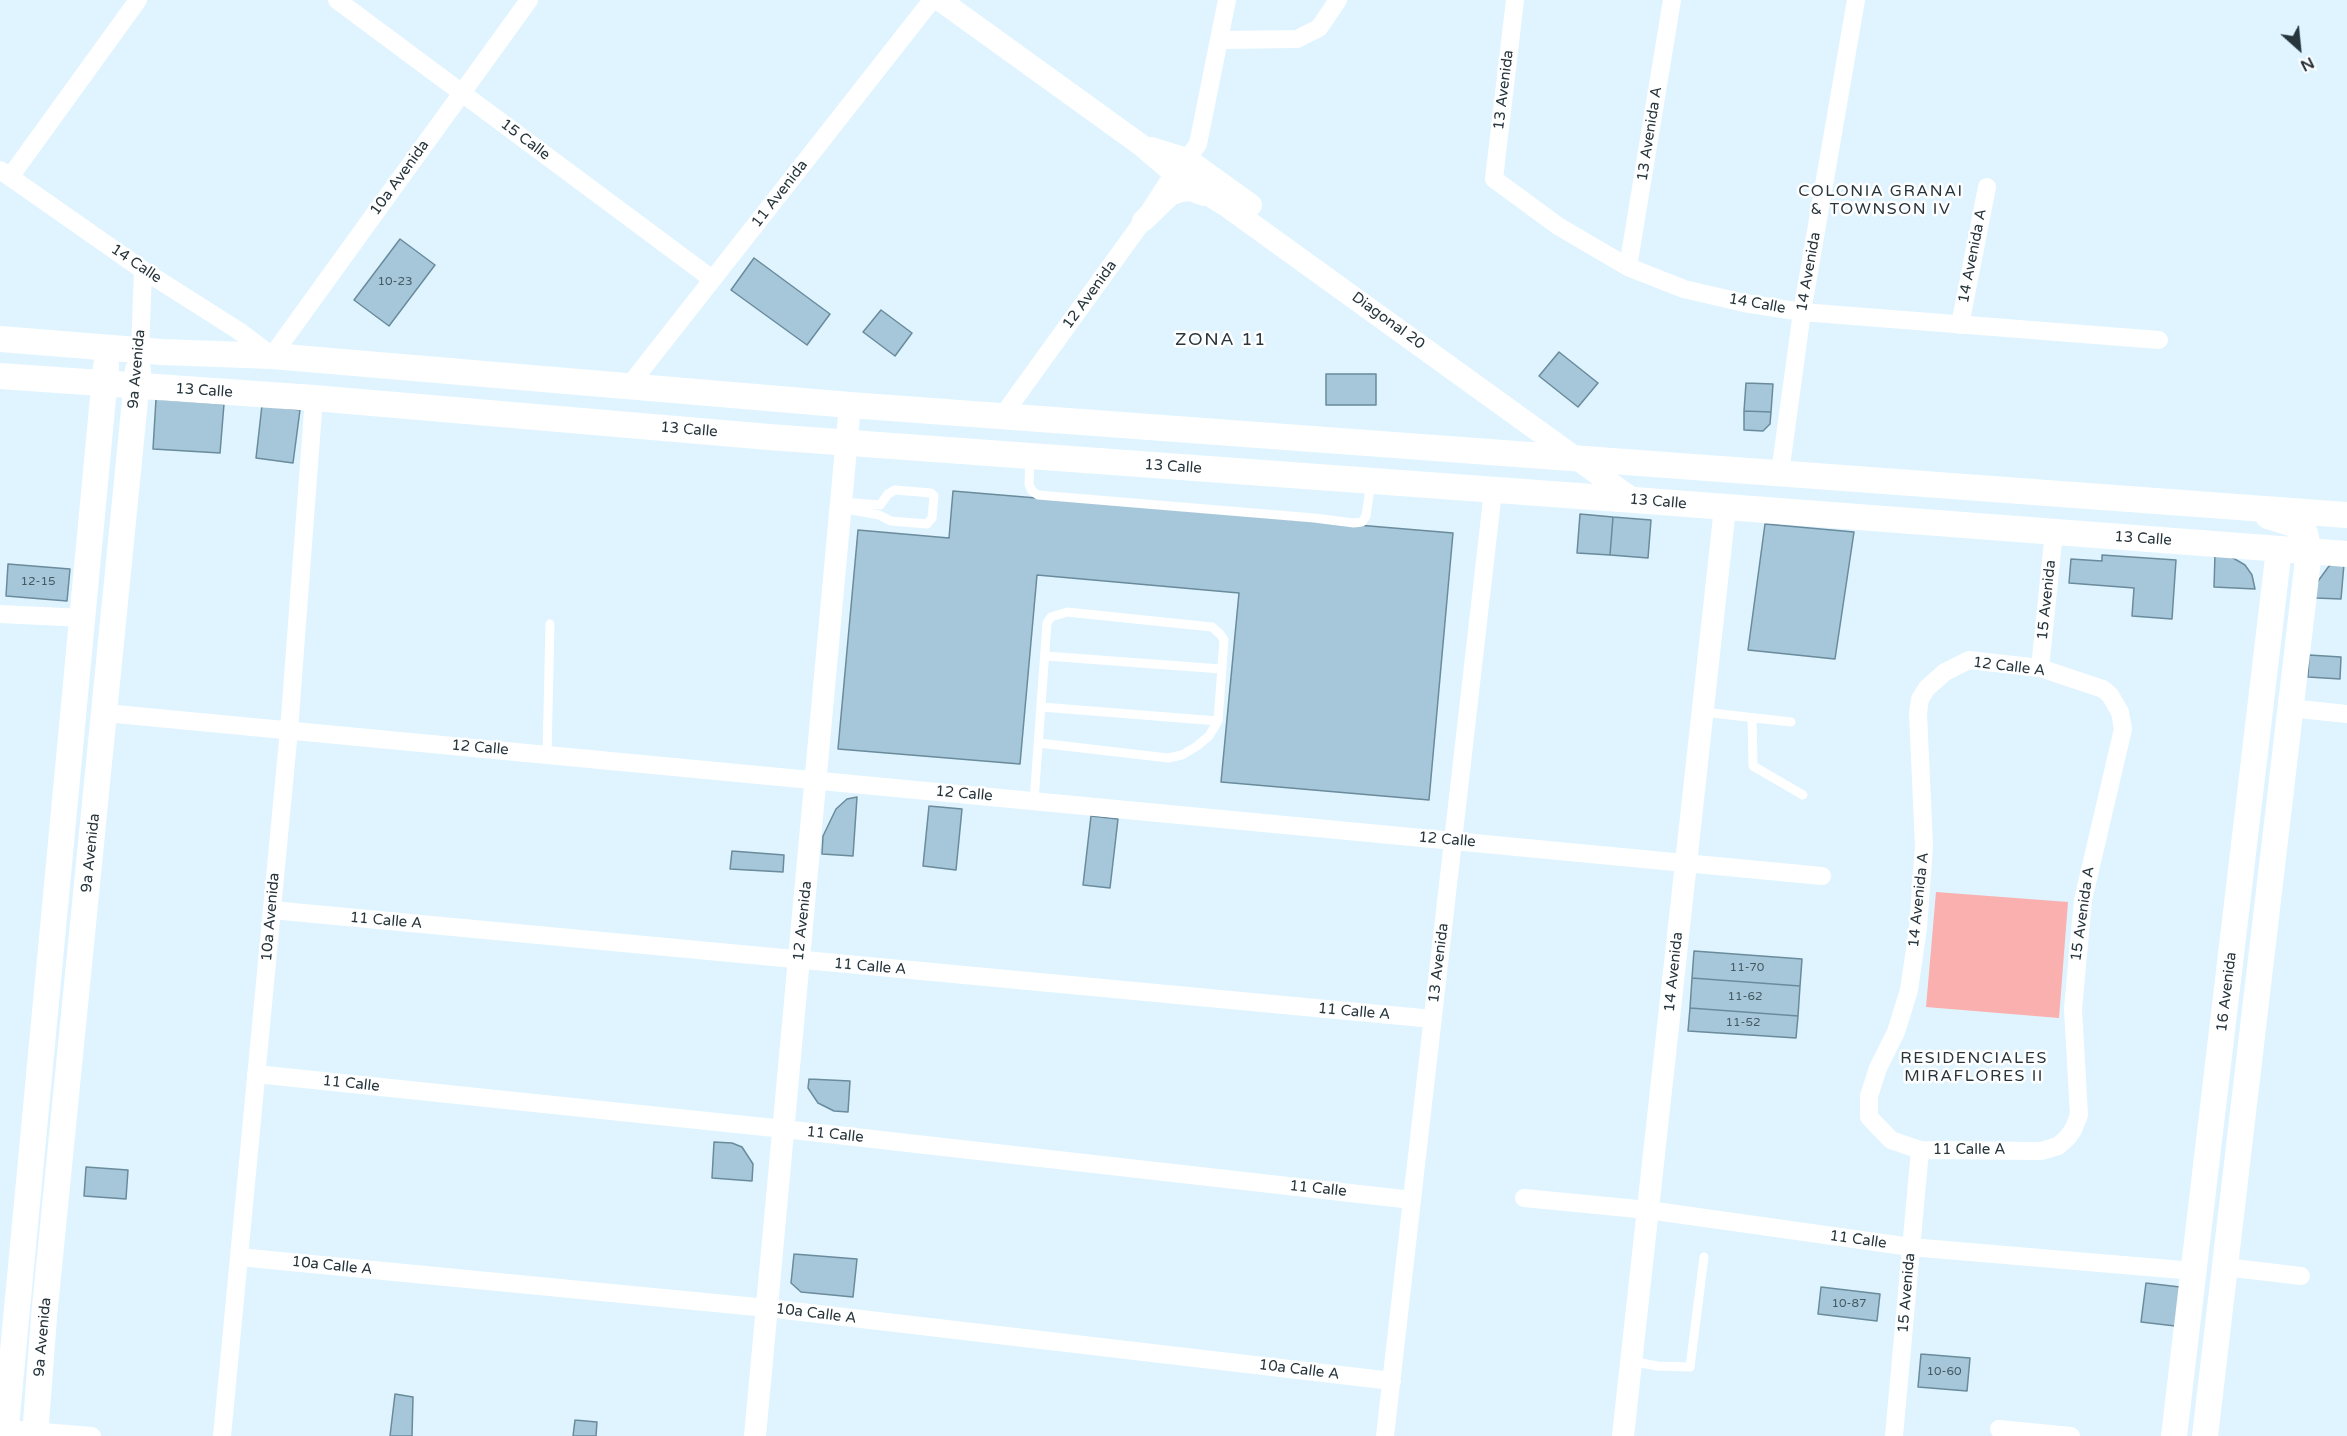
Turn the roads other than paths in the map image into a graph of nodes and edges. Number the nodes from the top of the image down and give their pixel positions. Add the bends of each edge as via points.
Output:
1 (337, 0) edge
2 (529, 0) edge
3 (932, 0) edge
4 (940, 0) edge
5 (1227, 0) edge
6 (1338, 0) edge
7 (1515, 0) edge
8 (1672, 0) edge
9 (1856, 0) edge
10 (132, 4) edge
11 (1221, 40) junction
12 (462, 93) junction
13 (1181, 166) junction
14 (5, 173) edge
15 (1494, 179) joint
16 (1987, 187) dead end
17 (1228, 207) junction
18 (1143, 221) junction
19 (1628, 267) junction
20 (143, 270) junction
21 (712, 279) junction
22 (1802, 312) junction
23 (1960, 325) junction
24 (0, 339) edge
25 (2159, 339) dead end
26 (108, 348) junction
27 (140, 351) junction
28 (272, 356) junction
29 (0, 376) edge
30 (105, 383) junction
31 (137, 386) junction
32 (628, 387) junction
33 (314, 398) junction
34 (850, 405) junction
35 (1003, 416) junction
36 (848, 443) junction
37 (1030, 456) junction
38 (1578, 457) junction
39 (1605, 459) junction
40 (1780, 473) junction
41 (1371, 482) junction
42 (1493, 491) junction
43 (1634, 500) junction
44 (842, 505) junction
45 (2236, 506) junction
46 (1725, 508) junction
47 (2347, 515) edge
48 (2054, 532) junction
49 (2279, 549) junction
50 (2309, 551) junction
51 (2347, 554) edge
52 (0, 614) edge
53 (83, 618) junction
54 (550, 624) dead end
55 (1046, 656) junction
56 (2040, 668) junction
57 (1221, 669) junction
58 (1934, 681) joint
59 (2115, 702) joint
60 (1042, 707) junction
61 (2290, 708) junction
62 (1703, 711) junction
63 (105, 713) junction
64 (2347, 714) edge
65 (1752, 718) junction
66 (1218, 721) junction
67 (1791, 722) dead end
68 (289, 730) junction
69 (1039, 743) junction
70 (547, 754) junction
71 (816, 780) junction
72 (1803, 795) dead end
73 (1034, 801) junction
74 (1453, 841) junction
75 (1686, 863) junction
76 (1822, 876) dead end
77 (272, 910) junction
78 (799, 960) junction
79 (1433, 1019) junction
80 (256, 1074) junction
81 (1869, 1117) joint
82 (784, 1129) junction
83 (2073, 1130) joint
84 (1920, 1150) junction
85 (1524, 1198) dead end
86 (1412, 1200) junction
87 (1648, 1210) junction
88 (1911, 1247) junction
89 (239, 1257) junction
90 (1704, 1257) dead end
91 (2225, 1267) junction
92 (2194, 1271) junction
93 (2301, 1276) dead end
94 (767, 1308) junction
95 (15, 1313) junction
96 (44, 1317) junction
97 (1631, 1361) junction
98 (1392, 1381) junction
99 (1999, 1429) dead end
100 (5, 1432) edge
101 (35, 1433) edge
102 (92, 1436) edge
103 (222, 1436) edge
104 (755, 1436) edge
105 (1385, 1436) edge
106 (1623, 1436) edge
107 (1894, 1436) edge
108 (2071, 1436) edge
109 (2174, 1436) edge
110 (2205, 1436) edge

1 - 12 street, 15 Calle
2 - 12 street, 10a Avenida
3 - 21 street, 11 Avenida
4 - 13 street, Diagonal 20 via 1141,145
5 - 11 street, 12 Avenida
6 - 11 street via 1319,28 1297,39
7 - 15 street, 13 Avenida
8 - 19 street, 13 Avenida A
9 - 22 street, 14 Avenida
10 - 14 street
11 - 13 street, 12 Avenida via 1198,144
12 - 21 street, 15 Calle
12 - 28 street, 10a Avenida
13 - 17 street, Diagonal 20
13 - 18 street, 12 Avenida
13 - 39 street, Diagonal 20
14 - 20 street, 14 Calle
15 - 19 street, 14 Calle via 1558,226
16 - 23 street, 14 Avenida A
17 - 18 street via 1190,190 1180,190
17 - 38 street, Diagonal 20
18 - 35 street, 12 Avenida
19 - 22 street, 14 Calle via 1684,289
20 - 27 street, 9a Avenida
20 - 28 street, 14 Calle
21 - 32 street, 11 Avenida
22 - 23 street, 14 Calle
22 - 40 street, 14 Avenida
23 - 25 street, 14 Calle
24 - 26 main road
26 - 27 main road
26 - 30 main road, 9a Avenida
27 - 28 main road
27 - 31 main road, 9a Avenida
28 - 32 main road
29 - 30 main road, 13 Calle
30 - 31 main road, 13 Calle
30 - 53 main road, 9a Avenida
31 - 33 main road, 13 Calle
31 - 63 main road, 9a Avenida
32 - 34 main road
33 - 36 main road, 13 Calle
33 - 68 street, 10a Avenida
34 - 35 main road
34 - 36 street, 12 Avenida
35 - 38 main road
36 - 37 main road, 13 Calle
36 - 44 street, 12 Avenida
37 - 41 main road, 13 Calle
37 - 41 lane via 1029,484 1038,495 1354,523 1362,522 1366,516
38 - 39 main road
38 - 43 street, Diagonal 20
39 - 40 main road
40 - 45 main road
41 - 42 main road, 13 Calle
42 - 43 main road, 13 Calle
42 - 74 street, 13 Avenida
43 - 46 main road, 13 Calle
44 - 44 lane via 891,521 927,524 932,518 934,496 931,492 895,490 880,506
44 - 71 street, 12 Avenida
45 - 47 main road
45 - 50 main road via 2294,524 2305,533
46 - 48 main road, 13 Calle
46 - 62 street, 14 Avenida
48 - 49 main road, 13 Calle
48 - 56 street, 15 Avenida
49 - 50 main road, 13 Calle
49 - 92 main road, 16 Avenida
50 - 51 main road, 13 Calle
50 - 61 main road, 16 Avenida
52 - 53 street
53 - 95 main road, 9a Avenida
54 - 70 lane
55 - 57 lane
55 - 57 lane via 1047,623 1051,617 1066,612 1212,627 1224,640
55 - 60 lane
56 - 58 street, 12 Calle A via 1969,660
56 - 59 street, 12 Calle A via 2103,689
57 - 66 lane
58 - 81 street, 14 Avenida A via 1920,699 1918,713 1924,846 1909,990 1869,1096
59 - 83 street, 15 Avenida A via 2120,712 2122,740 2089,866 2077,955 2073,1009 2080,1107
60 - 66 lane
60 - 69 lane
61 - 64 street
61 - 91 main road, 16 Avenida
62 - 65 lane
62 - 75 street, 14 Avenida
63 - 68 street, 12 Calle
63 - 96 main road, 9a Avenida
65 - 67 lane
65 - 72 lane via 1753,766
66 - 69 lane via 1197,746 1168,758
68 - 70 street, 12 Calle
68 - 77 street, 10a Avenida
69 - 73 lane
70 - 71 street, 12 Calle
71 - 73 street, 12 Calle
71 - 78 street, 12 Avenida
73 - 74 street, 12 Calle
74 - 75 street, 12 Calle
74 - 79 street, 13 Avenida
75 - 76 street, 12 Calle
75 - 87 street, 14 Avenida
77 - 78 street, 11 Calle A
77 - 80 street, 10a Avenida
78 - 79 street, 11 Calle A
78 - 82 street, 12 Avenida
79 - 86 street, 13 Avenida
80 - 82 street, 11 Calle
80 - 89 street, 10a Avenida
81 - 84 street, 11 Calle A via 1891,1140
82 - 86 street, 11 Calle
82 - 94 street, 12 Avenida
83 - 84 street, 11 Calle A via 2058,1146 2041,1151
84 - 88 street, 15 Avenida
85 - 87 street, 11 Calle
86 - 98 street, 13 Avenida
87 - 88 street, 11 Calle
87 - 97 street, 14 Avenida
88 - 92 street, 11 Calle
88 - 107 street, 15 Avenida
89 - 94 street, 10a Calle A
89 - 103 street, 10a Avenida
90 - 97 lane via 1690,1367
91 - 93 street
91 - 110 main road, 16 Avenida
92 - 109 main road, 16 Avenida
94 - 98 street, 10a Calle A
94 - 104 street, 12 Avenida
95 - 96 main road
95 - 100 main road, 9a Avenida
96 - 101 main road, 9a Avenida
97 - 106 street, 14 Avenida
98 - 105 street, 13 Avenida
99 - 108 street
100 - 101 street
101 - 102 street

